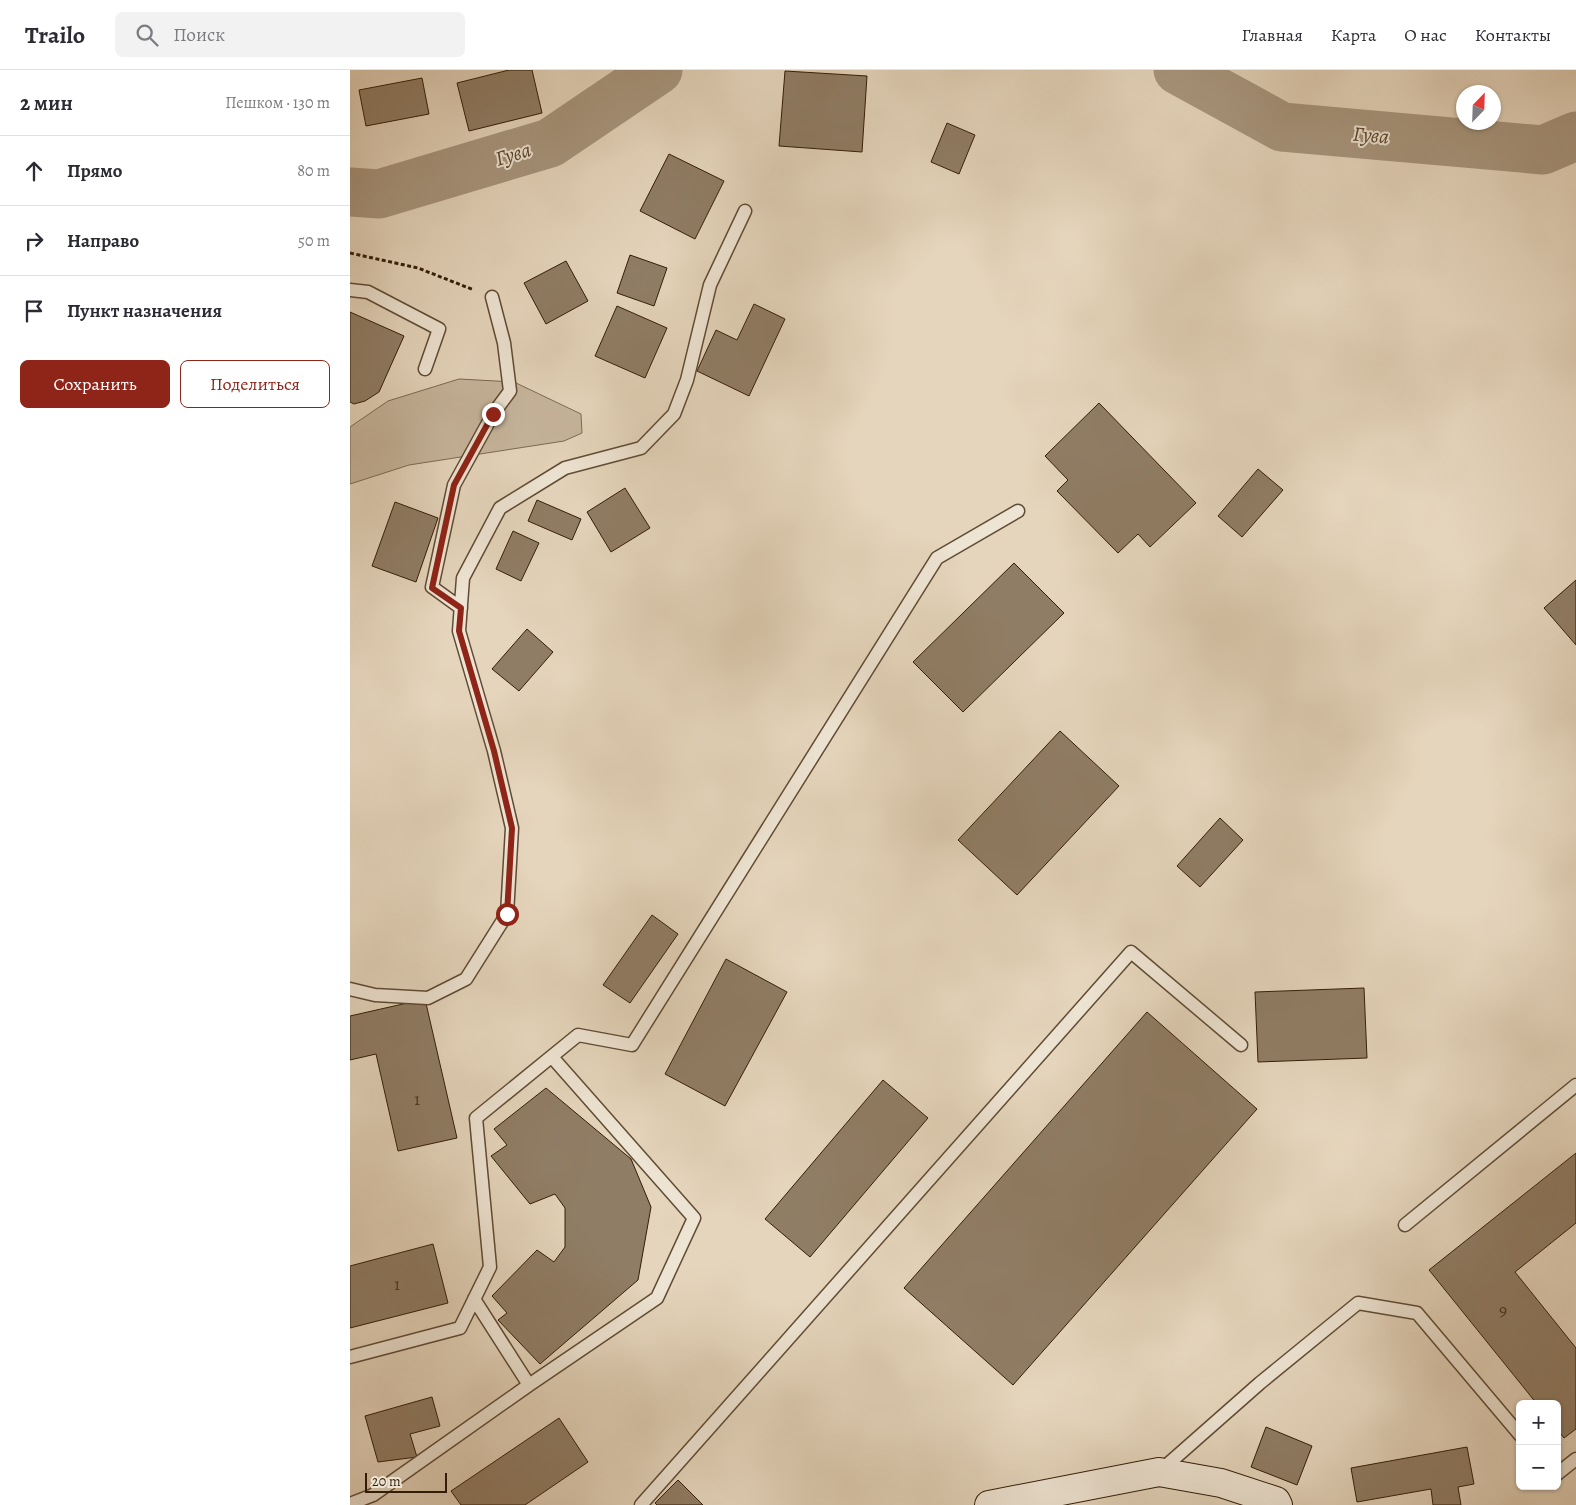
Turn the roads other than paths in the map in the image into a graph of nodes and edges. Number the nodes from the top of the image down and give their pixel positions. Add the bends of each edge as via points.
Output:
1 (745, 211) dead end
2 (350, 290) edge
3 (492, 297) road end
4 (425, 368) dead end
5 (1018, 511) dead end
6 (461, 608) junction
7 (350, 989) edge
8 (1241, 1045) dead end
9 (552, 1057) junction
10 (1576, 1085) edge
11 (1405, 1224) dead end
12 (474, 1299) junction
13 (350, 1357) edge
14 (529, 1386) junction
15 (1516, 1430) edge
16 (1576, 1459) edge
17 (1561, 1471) edge
18 (1159, 1472) junction
19 (350, 1504) edge
20 (641, 1505) edge
21 (990, 1505) edge
22 (1278, 1505) edge

1 - 6 lane via 710,284 687,380 674,414 641,448 565,468 500,508 464,578
2 - 4 lane via 368,292 439,329
3 - 6 lane via 504,342 510,391 493,414 454,485 432,588
5 - 9 lane via 937,558 632,1045 578,1035
6 - 7 lane via 459,631 494,751 512,828 507,914 466,979 428,998
8 - 20 lane via 1131,952
9 - 12 lane via 476,1118 490,1267
9 - 14 lane via 694,1218 657,1298
10 - 11 lane
12 - 13 lane via 460,1328
12 - 14 lane
14 - 19 lane via 373,1495
15 - 18 lane via 1417,1313 1358,1303
16 - 17 lane
18 - 21 main road
18 - 22 main road via 1221,1483

